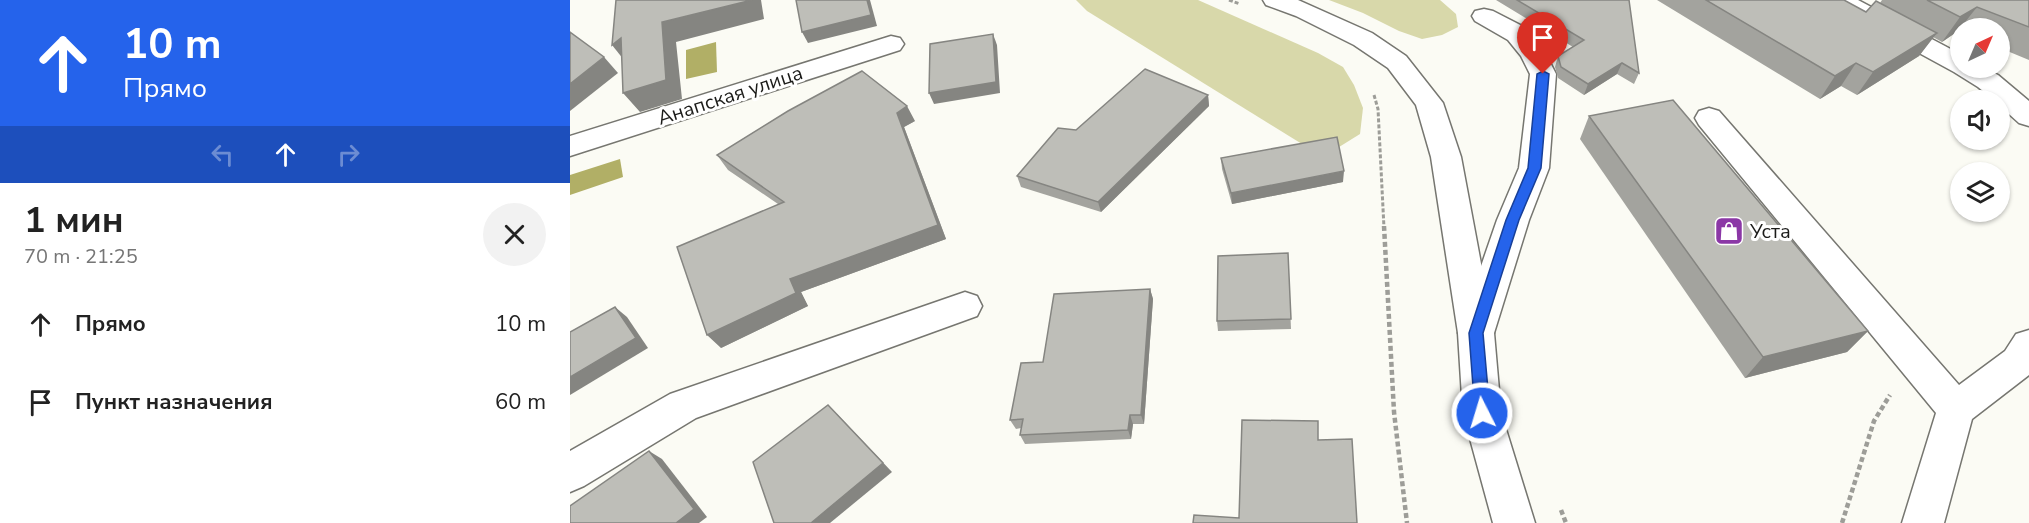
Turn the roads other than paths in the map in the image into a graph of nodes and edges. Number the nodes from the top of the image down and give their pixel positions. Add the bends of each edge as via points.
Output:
1 (1275, 0) edge
2 (1840, 0) edge
3 (1484, 16) dead end
4 (891, 44) dead end
5 (1950, 60) edge
6 (1983, 78) edge
7 (2029, 116) edge
8 (1708, 118) dead end
9 (570, 146) edge
10 (965, 306) dead end
11 (1476, 333) junction
12 (2029, 345) edge
13 (1956, 409) junction
14 (570, 473) edge
15 (1514, 523) edge
16 (1923, 523) edge

1 - 11 street via 1363,39 1396,62 1429,103 1446,157
2 - 5 street
3 - 11 street via 1516,34 1533,53 1543,74 1534,168
4 - 9 street, Анапская улица
6 - 7 street
8 - 13 street
10 - 14 street via 683,406
11 - 15 street via 1482,413
12 - 13 street via 2018,362
13 - 16 street

